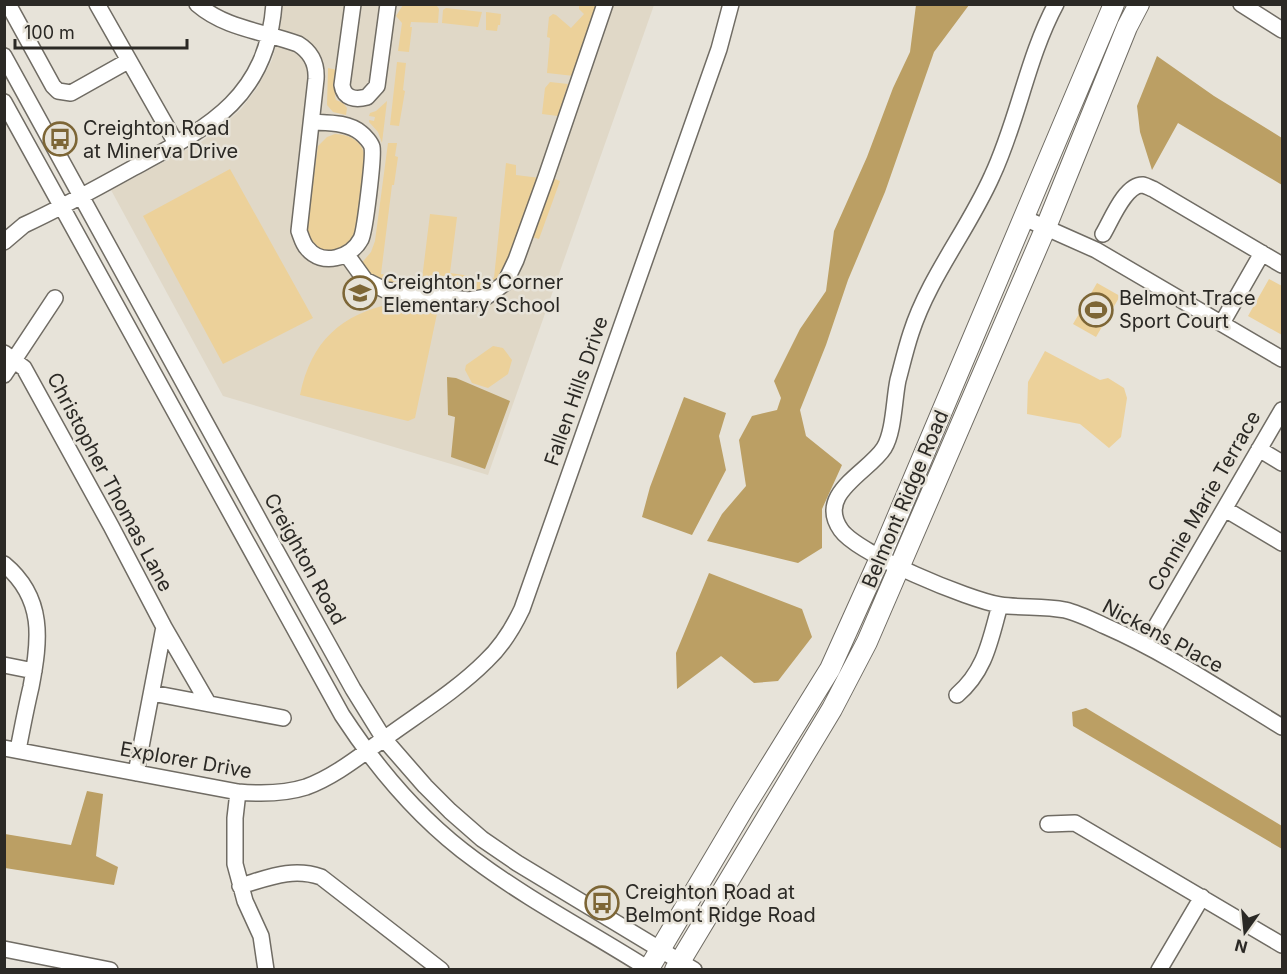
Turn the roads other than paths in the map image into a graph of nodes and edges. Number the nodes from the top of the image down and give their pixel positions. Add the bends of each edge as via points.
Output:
1 (8, 4) edge
2 (97, 4) edge
3 (197, 4) edge
4 (274, 4) edge
5 (352, 4) edge
6 (388, 4) edge
7 (605, 4) edge
8 (730, 4) edge
9 (1056, 4) edge
10 (1114, 4) edge
11 (1138, 4) edge
12 (1241, 4) edge
13 (1282, 30) edge
14 (269, 34) junction
15 (4, 56) edge
16 (128, 61) junction
17 (4, 102) edge
18 (312, 122) junction
19 (177, 145) junction
20 (82, 196) junction
21 (62, 207) junction
22 (1024, 218) junction
23 (1046, 227) junction
24 (1104, 234) dead end
25 (4, 242) edge
26 (1263, 253) junction
27 (347, 255) junction
28 (1282, 265) edge
29 (55, 298) dead end
30 (1222, 323) junction
31 (10, 356) edge
32 (1282, 359) edge
33 (4, 375) edge
34 (1282, 410) edge
35 (1259, 449) junction
36 (1282, 463) edge
37 (1225, 509) junction
38 (1282, 543) edge
39 (880, 558) junction
40 (4, 564) edge
41 (900, 567) junction
42 (1000, 605) junction
43 (164, 627) junction
44 (1144, 645) junction
45 (4, 666) edge
46 (34, 671) junction
47 (152, 693) junction
48 (957, 695) dead end
49 (208, 703) junction
50 (283, 718) dead end
51 (1282, 727) edge
52 (384, 739) junction
53 (11, 749) edge
54 (366, 752) junction
55 (136, 773) junction
56 (238, 792) junction
57 (1048, 824) dead end
58 (240, 886) junction
59 (1202, 897) junction
60 (1282, 945) edge
61 (660, 949) junction
62 (4, 950) edge
63 (683, 967) edge
64 (107, 969) edge
65 (266, 969) edge
66 (441, 969) edge
67 (649, 969) edge
68 (1159, 969) edge

1 - 16 street via 58,91 71,93
2 - 16 street
3 - 14 street via 228,24
4 - 14 street
5 - 6 street via 342,85 343,92 354,98 367,97 377,86
7 - 27 street via 505,283 486,297 469,300 385,290 365,280
8 - 52 street, Fallen Hills Drive via 715,60 514,627 486,661
9 - 39 street, Nickens Place via 992,177 926,293 898,379 888,439 877,456 839,493 835,519 842,532
10 - 22 main road, Belmont Ridge Road
11 - 23 main road, Belmont Ridge Road
12 - 13 street
14 - 18 street via 298,44 313,58 316,69
14 - 19 street via 254,76 240,96 215,121
15 - 20 street, Creighton Road
16 - 19 street
17 - 21 street
18 - 27 street via 299,231 307,249 322,257 337,259
18 - 27 street via 360,131 372,147 362,238
19 - 20 street
20 - 21 street
20 - 52 street, Creighton Road
21 - 25 street via 24,225
21 - 54 street via 342,716
22 - 23 street
22 - 39 main road, Belmont Ridge Road
23 - 30 street via 1096,250
23 - 41 main road, Belmont Ridge Road
24 - 26 street via 1126,193 1143,185
26 - 28 street
26 - 30 street
29 - 31 street
30 - 32 street
31 - 33 street
31 - 43 street, Christopher Thomas Lane via 24,368
34 - 35 street, Connie Marie Terrace
35 - 36 street
35 - 37 street, Connie Marie Terrace
37 - 38 street
37 - 44 street, Connie Marie Terrace
39 - 41 street, Nickens Place
39 - 61 main road, Belmont Ridge Road via 826,676
40 - 46 street via 21,582 35,610 38,641
41 - 42 street, Nickens Place via 970,597
41 - 63 main road, Belmont Ridge Road via 849,681
42 - 44 street, Nickens Place via 1066,610
42 - 48 street via 987,653 971,683
43 - 47 street
43 - 49 street, Christopher Thomas Lane
44 - 51 street, Nickens Place
45 - 46 street
46 - 53 street
47 - 49 street
47 - 55 street
49 - 50 street
52 - 54 street, Explorer Drive
52 - 61 street, Creighton Road via 425,786 482,839
53 - 55 street, Explorer Drive
54 - 56 street, Explorer Drive via 307,786 263,794
54 - 67 street via 435,828 474,860
55 - 56 street, Explorer Drive
56 - 58 street via 235,864
57 - 59 street via 1075,823
58 - 65 street via 261,936
58 - 66 street via 293,872 321,877
59 - 60 street
59 - 68 street
61 - 63 street, Creighton Road
61 - 67 main road, Belmont Ridge Road
62 - 64 street

